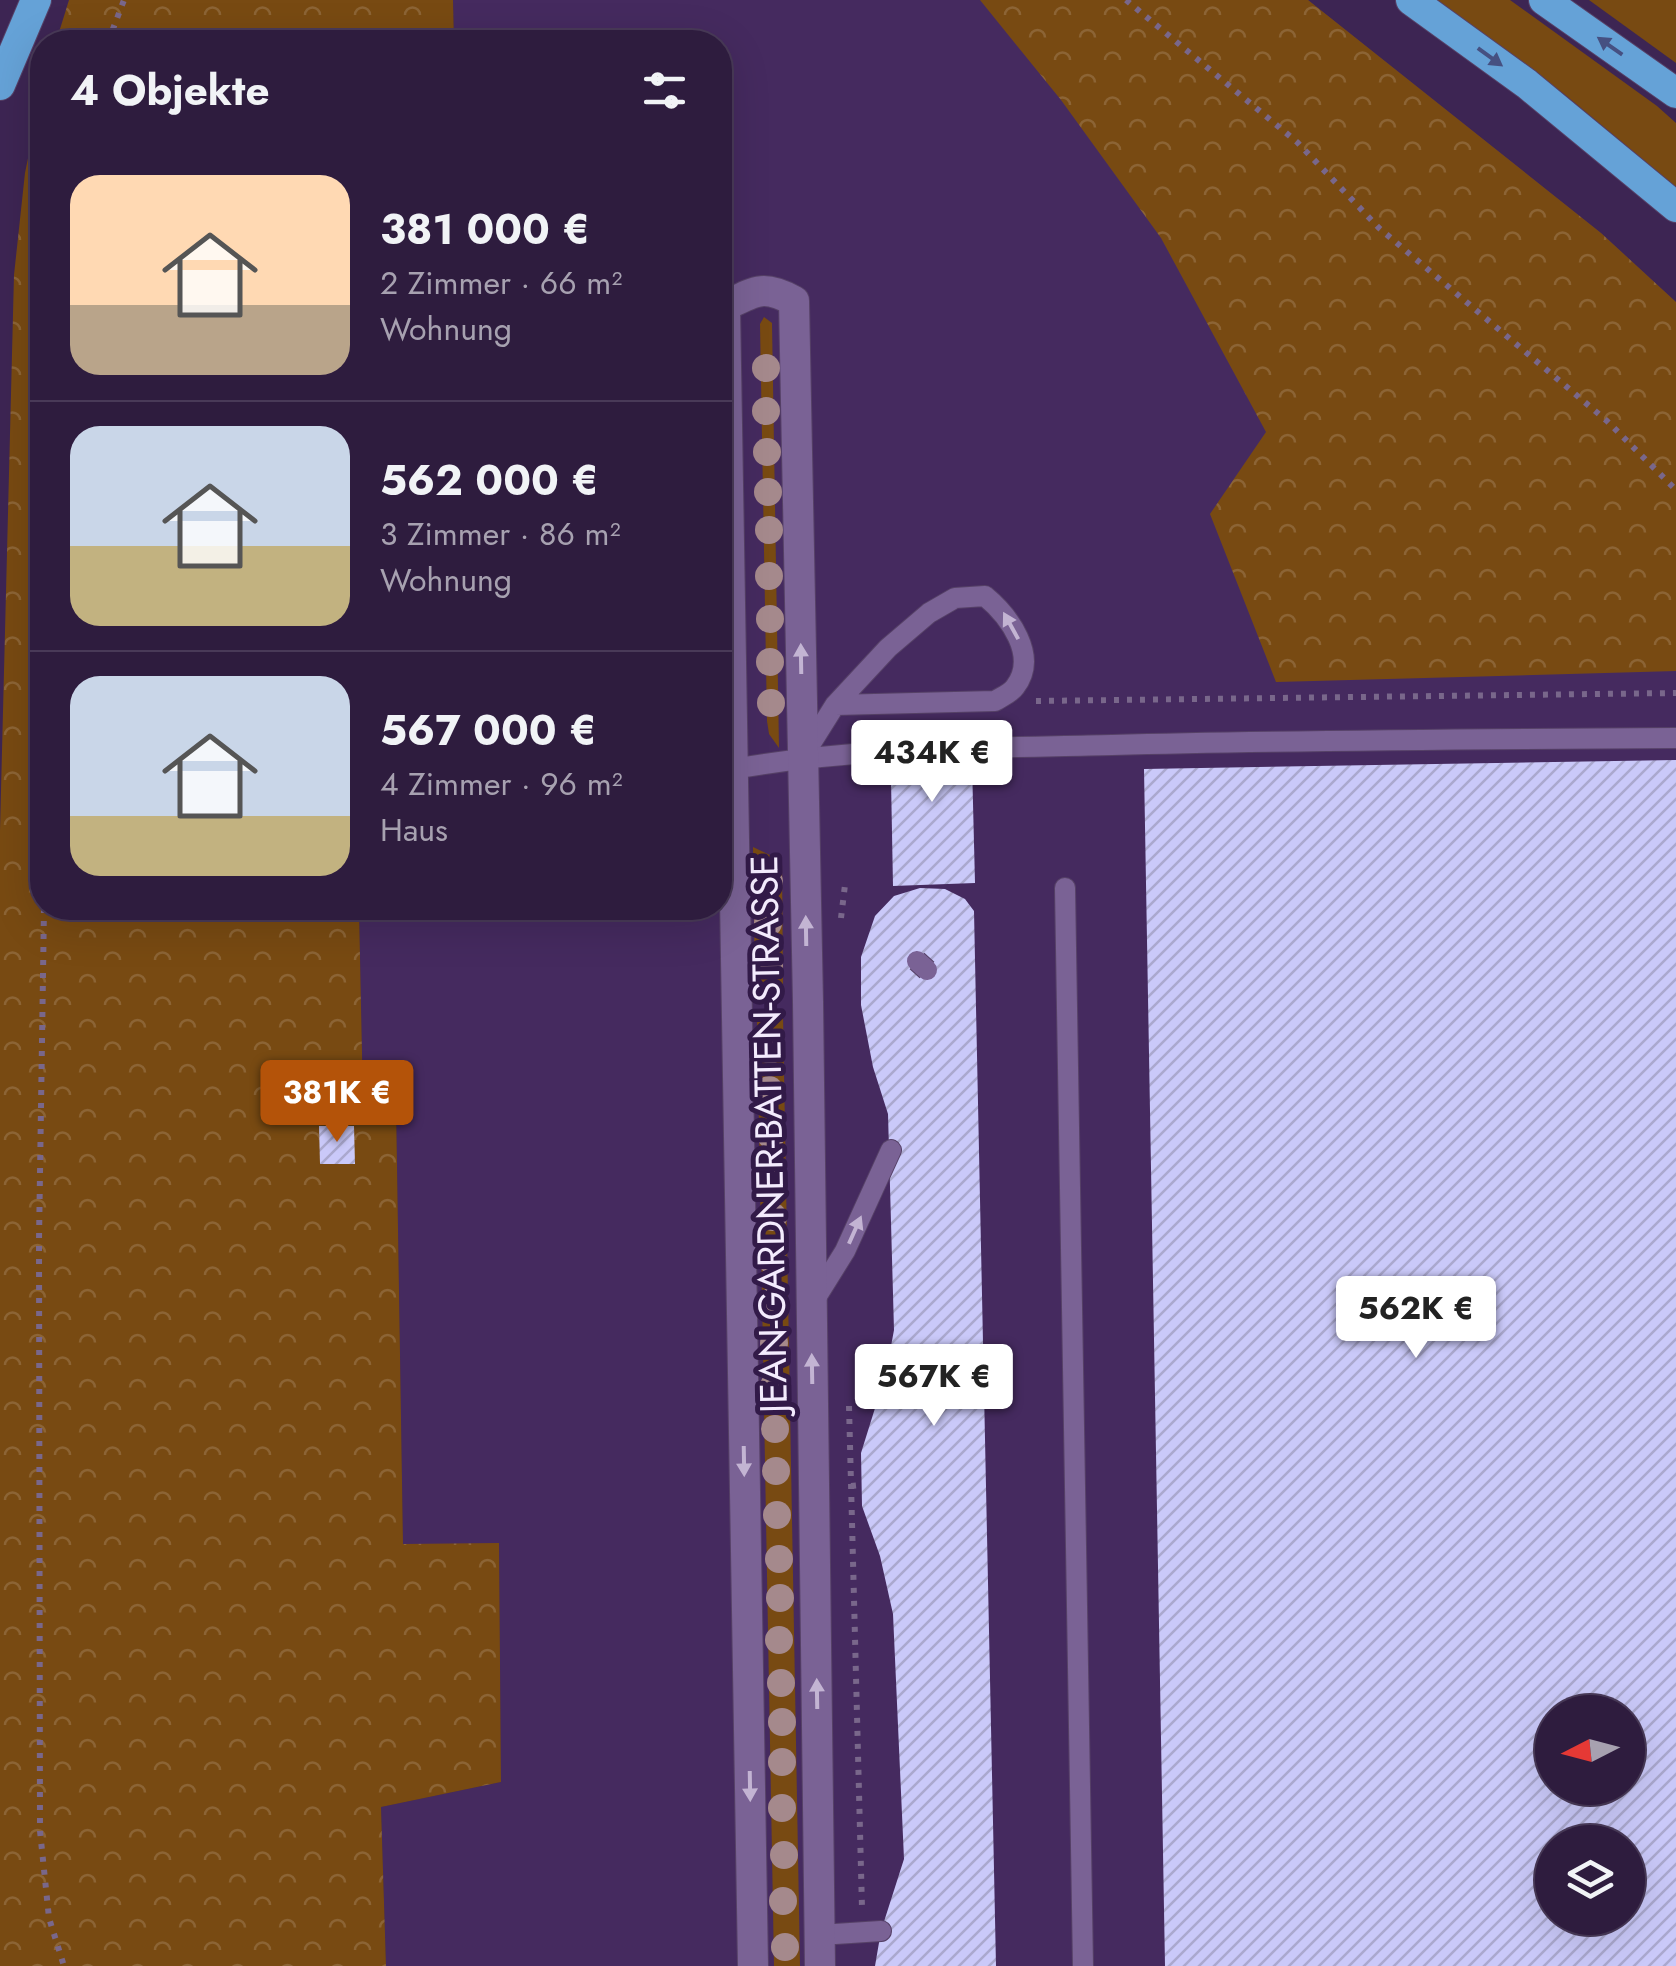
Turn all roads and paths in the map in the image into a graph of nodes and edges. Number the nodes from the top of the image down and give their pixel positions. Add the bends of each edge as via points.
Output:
1 (36, 0) edge
2 (124, 0) edge
3 (1126, 0) edge
4 (1411, 0) edge
5 (1544, 0) edge
6 (113, 30) edge
7 (0, 86) edge
8 (1676, 93) edge
9 (1676, 207) edge
10 (732, 302) edge
11 (1676, 490) edge
12 (1676, 693) edge
13 (995, 701) junction
14 (835, 705) junction
15 (1676, 738) edge
16 (803, 757) junction
17 (732, 769) joint
18 (845, 885) dead end
19 (1065, 888) dead end
20 (44, 920) edge
21 (841, 920) dead end
22 (891, 1150) dead end
23 (812, 1306) junction
24 (848, 1388) dead end
25 (862, 1484) dead end
26 (851, 1486) junction
27 (872, 1932) joint
28 (820, 1934) junction
29 (64, 1966) edge
30 (753, 1966) edge
31 (820, 1966) edge
32 (1083, 1966) edge

1 - 7 highway
2 - 6 path
3 - 11 path via 1297,142 1379,228
4 -> 9 highway via 1528,84
8 -> 5 highway
16 -> 10 street, JEAN-GARDNER-BATTEN-STRASSE via 794,301 774,290 756,290
12 - 13 path
13 - 14 lane
13 -> 14 lane via 1014,689 1024,666 1018,636 1004,611 985,596 955,598 929,614
14 - 16 lane
15 - 16 lane via 1277,740
16 - 17 lane
23 -> 16 street, JEAN-GARDNER-BATTEN-STRASSE
17 -> 30 street, JEAN-GARDNER-BATTEN-STRASSE
18 - 21 path
19 - 32 lane
20 - 29 path via 40,1830 48,1918
23 -> 22 lane
28 -> 23 street, JEAN-GARDNER-BATTEN-STRASSE
24 - 26 path
25 - 26 path
26 - 27 path
27 - 28 lane
28 - 31 street, JEAN-GARDNER-BATTEN-STRASSE

